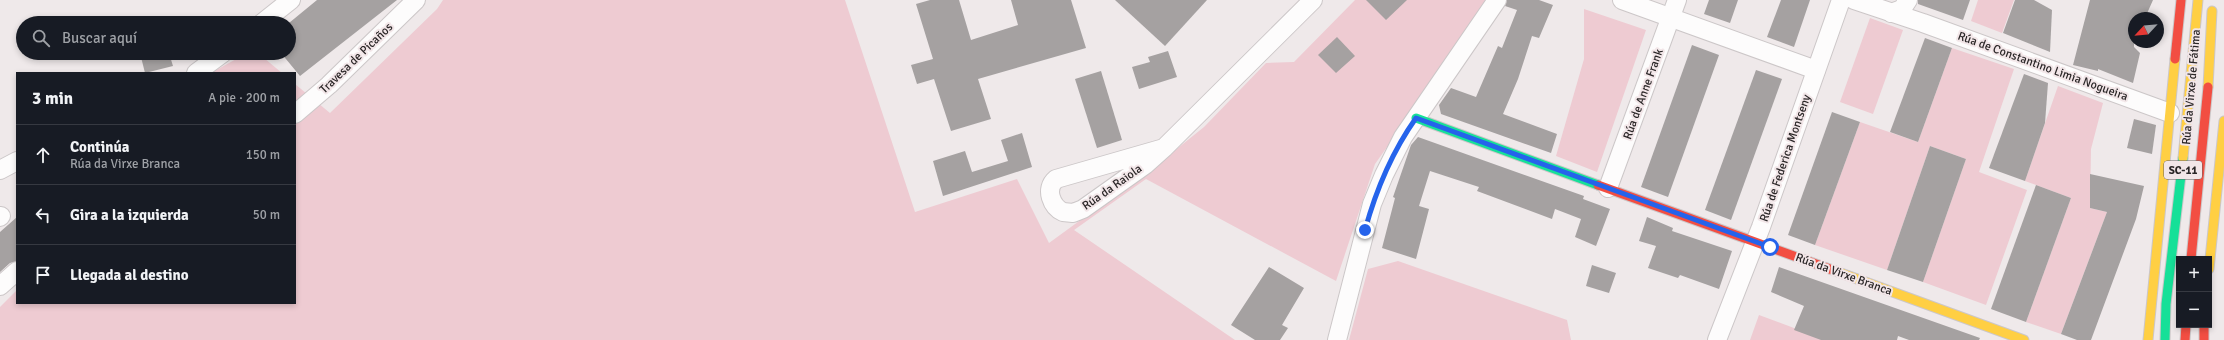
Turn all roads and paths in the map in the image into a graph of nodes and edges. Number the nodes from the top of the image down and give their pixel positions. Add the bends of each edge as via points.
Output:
1 (291, 0) edge
2 (416, 0) edge
3 (1313, 0) edge
4 (1497, 0) edge
5 (1622, 0) edge
6 (1677, 0) edge
7 (1840, 0) edge
8 (1854, 0) edge
9 (2180, 0) edge
10 (2198, 0) edge
11 (2212, 0) edge
12 (1905, 10) edge
13 (271, 16) edge
14 (1672, 17) junction
15 (1832, 21) junction
16 (214, 60) edge
17 (1816, 70) junction
18 (197, 72) edge
19 (296, 113) edge
20 (2170, 113) junction
21 (1416, 118) junction
22 (2224, 121) edge
23 (1164, 148) junction
24 (2222, 161) edge
25 (16, 162) edge
26 (0, 170) edge
27 (1608, 188) junction
28 (1754, 242) junction
29 (2157, 244) junction
30 (2191, 256) edge
31 (2211, 256) edge
32 (16, 272) edge
33 (0, 286) edge
34 (2141, 310) dead end
35 (2186, 328) edge
36 (2204, 328) edge
37 (1337, 340) edge
38 (1717, 340) edge
39 (2024, 340) edge
40 (2148, 340) edge
41 (2165, 340) edge
42 (2185, 340) edge
43 (2204, 340) edge

1 - 13 street
2 - 19 street, Travesa de Picaños via 330,85
3 - 23 street, Rúa da Raiola
4 - 21 street
5 - 14 street
6 - 14 street, Rúa de Anne Frank
7 - 15 street, Rúa de Federica Montseny
8 - 12 street, Rúa de Constantino Limia Nogueira
8 - 15 street, Rúa de Federica Montseny via 1844,6
9 - 20 main road, SC-11
10 - 41 main road, Rúa da Virxe de Fátima / SC-11 via 2190,98 2166,304
11 - 30 main road, Rúa da Virxe de Fátima / SC-11 via 2207,99
12 - 20 street, Rúa de Constantino Limia Nogueira
14 - 17 street
14 - 27 street, Rúa de Anne Frank
15 - 17 street, Rúa de Federica Montseny
16 - 18 street
17 - 28 street, Rúa de Federica Montseny
20 - 29 main road, SC-11
21 - 27 main road, Rúa da Virxe Branca
21 - 37 street via 1403,137 1372,204
22 - 24 main road
23 - 23 street, Rúa da Raiola via 1056,179 1052,182 1050,191 1053,203 1063,212 1073,213
24 - 31 main road
25 - 26 street
27 - 28 main road, Rúa da Virxe Branca
28 - 38 street, Rúa de Federica Montseny
28 - 39 main road, Rúa da Virxe Branca
29 - 34 main road
29 - 40 main road
32 - 33 street
35 - 42 main road
36 - 43 main road

